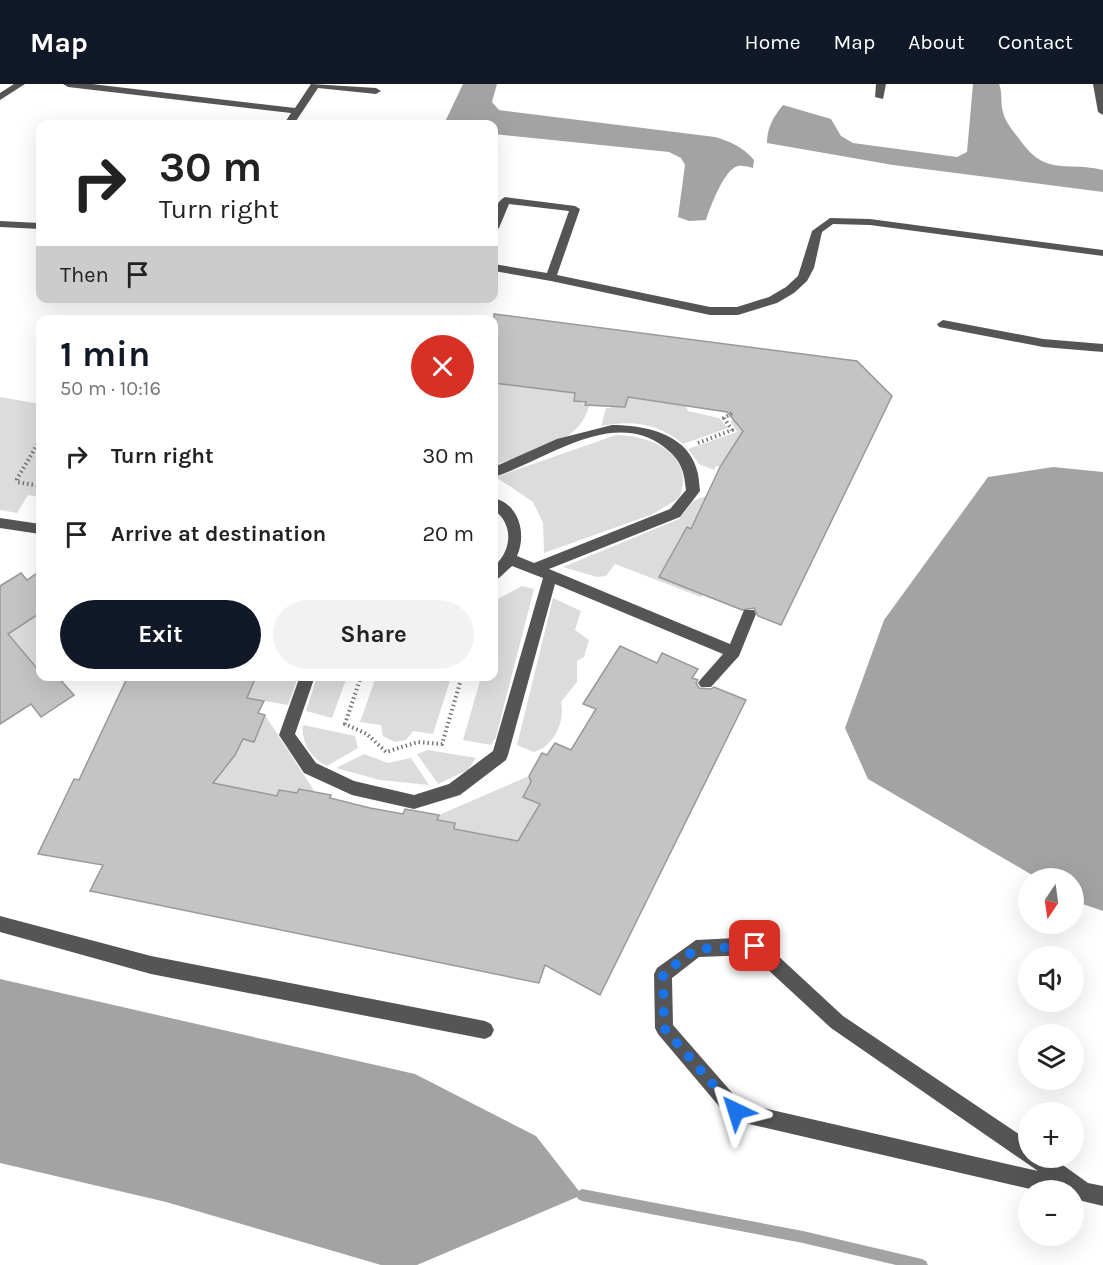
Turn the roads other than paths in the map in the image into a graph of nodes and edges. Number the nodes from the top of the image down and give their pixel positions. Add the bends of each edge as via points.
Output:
1 (20, 84) edge
2 (68, 84) edge
3 (881, 84) edge
4 (1098, 84) edge
5 (376, 91) dead end
6 (0, 97) edge
7 (880, 97) dead end
8 (297, 111) junction
9 (1103, 112) edge
10 (291, 120) edge
11 (498, 218) edge
12 (0, 224) edge
13 (36, 226) edge
14 (1103, 253) edge
15 (498, 269) edge
16 (551, 277) junction
17 (943, 324) dead end
18 (1103, 348) edge
19 (498, 469) edge
20 (498, 506) edge
21 (0, 523) edge
22 (36, 528) edge
23 (510, 559) junction
24 (498, 570) edge
25 (532, 570) junction
26 (550, 577) junction
27 (749, 614) dead end
28 (735, 652) junction
29 (306, 681) edge
30 (706, 683) dead end
31 (0, 924) edge
32 (485, 1030) dead end
33 (1018, 1145) edge
34 (1052, 1168) edge
35 (1095, 1194) edge

1 - 6 street
2 - 8 street
3 - 7 street
4 - 9 street
5 - 8 street via 315,85
8 - 10 street
11 - 16 street via 505,200 574,209
12 - 13 street
14 - 16 street via 842,220 830,221 817,231 808,268 790,290 738,311 682,306
15 - 16 street
17 - 18 street via 1043,343
19 - 25 street via 585,435 616,428 647,431 669,442 690,466 693,491 675,513
20 - 23 street via 508,514 517,535
21 - 22 street
23 - 24 street
23 - 25 street
25 - 26 street
26 - 28 street
26 - 29 street via 500,755 454,790 414,802 352,788 310,768 287,735
27 - 28 street
28 - 30 street
31 - 32 street via 151,965
33 - 35 street via 837,1022 755,946 696,949 663,974 664,1028 736,1111
34 - 35 street

